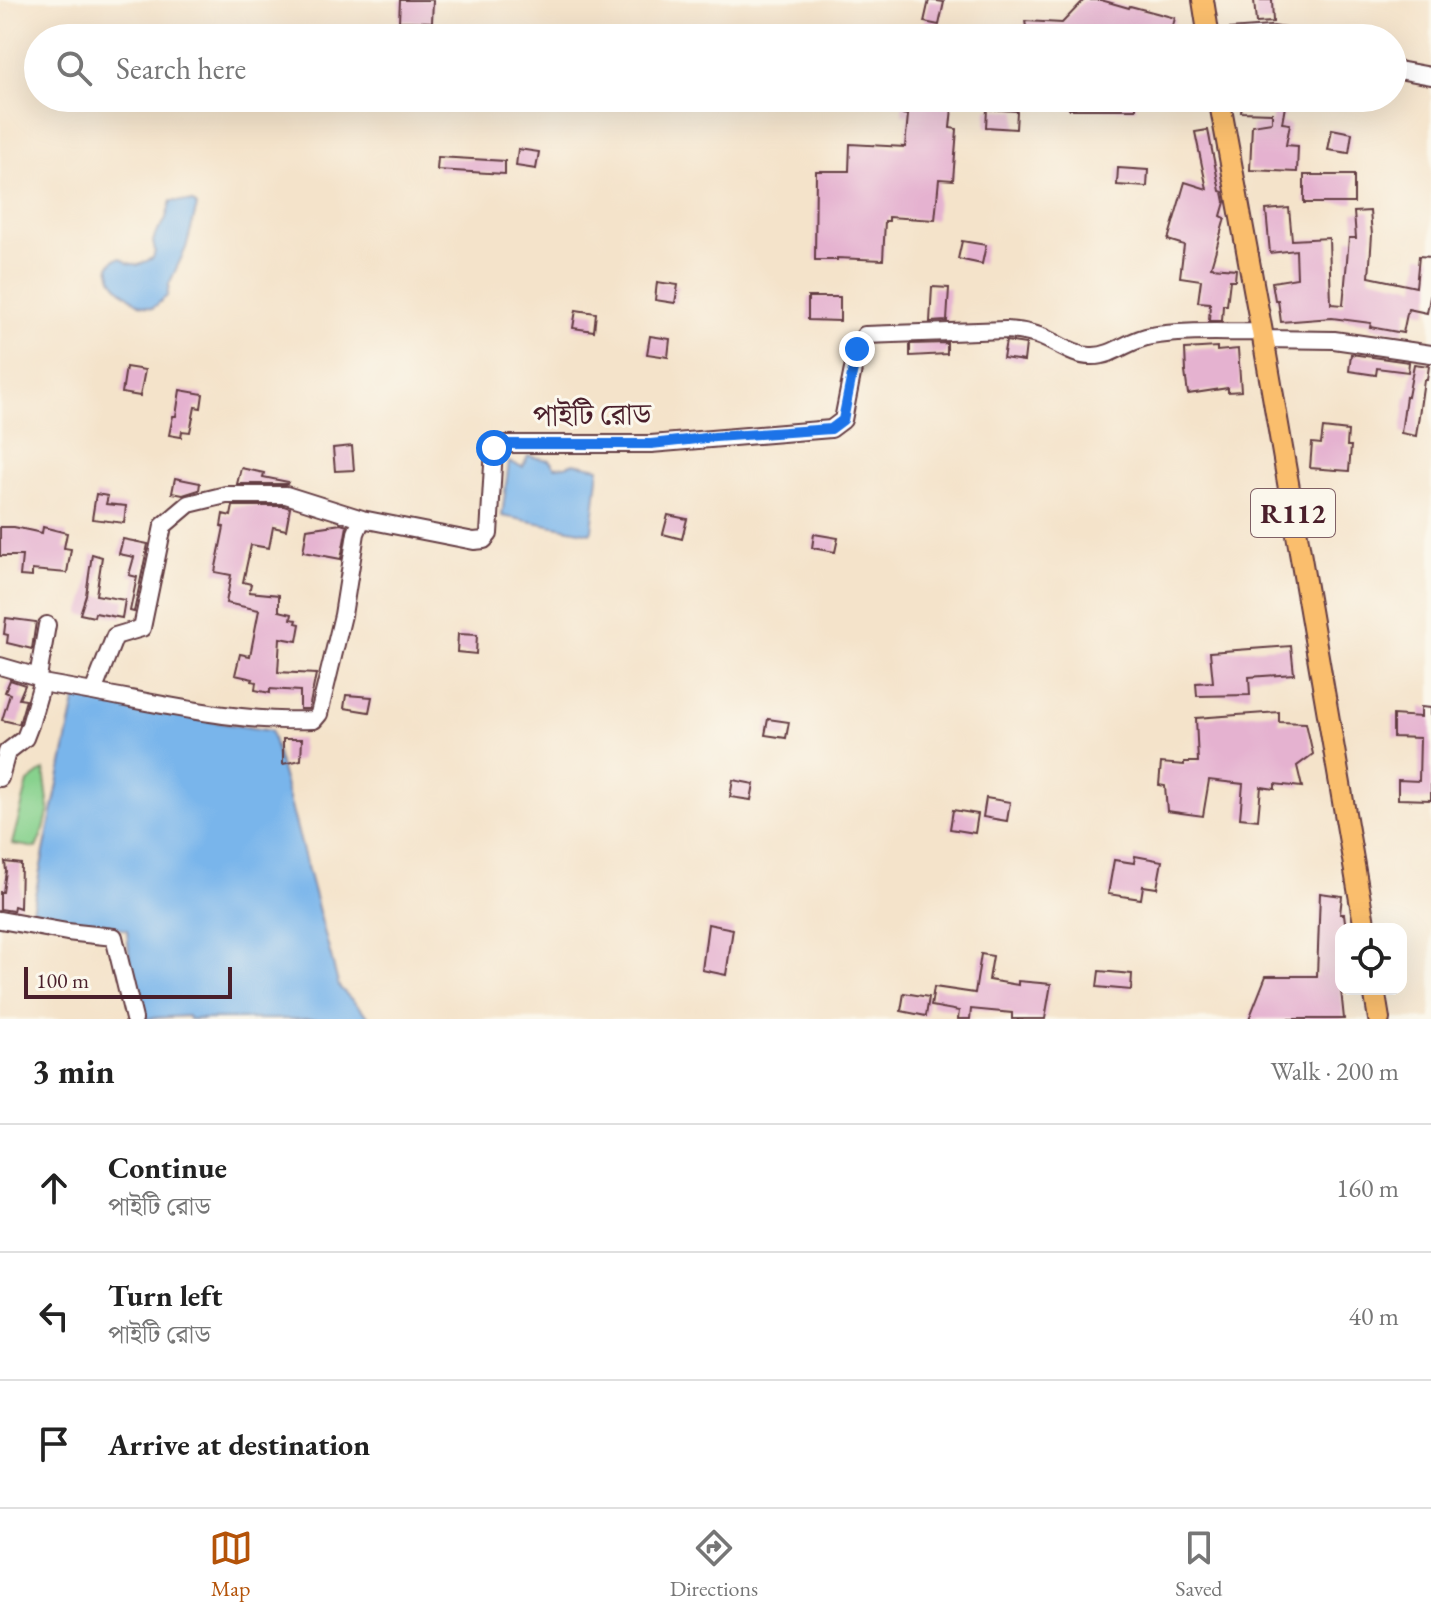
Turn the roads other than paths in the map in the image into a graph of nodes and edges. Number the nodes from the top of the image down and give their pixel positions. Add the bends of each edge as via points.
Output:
1 (1203, 0) edge
2 (1207, 24) edge
3 (1407, 72) edge
4 (1431, 76) edge
5 (1222, 112) edge
6 (1262, 335) junction
7 (1431, 354) edge
8 (362, 519) junction
9 (47, 625) dead end
10 (0, 666) edge
11 (40, 680) junction
12 (93, 692) junction
13 (3, 748) edge
14 (0, 778) edge
15 (0, 920) edge
16 (1364, 923) edge
17 (1375, 995) edge
18 (134, 1019) edge
19 (1379, 1019) edge

1 - 2 main road
3 - 4 street
5 - 6 main road, R112
6 - 7 street
6 - 8 street, পাইটি রোড via 1151,336 1097,357 1027,332 1006,330 865,335 857,349 843,420 831,429 651,444 502,444 494,448 489,534 484,540
6 - 16 main road, R112
8 - 12 street via 286,495 226,495 189,504 163,526 142,628 115,636
8 - 12 street via 314,720 234,717
9 - 11 street
10 - 11 street
11 - 12 street
11 - 13 street via 25,738
13 - 14 street
15 - 18 street via 114,937
17 - 19 main road

